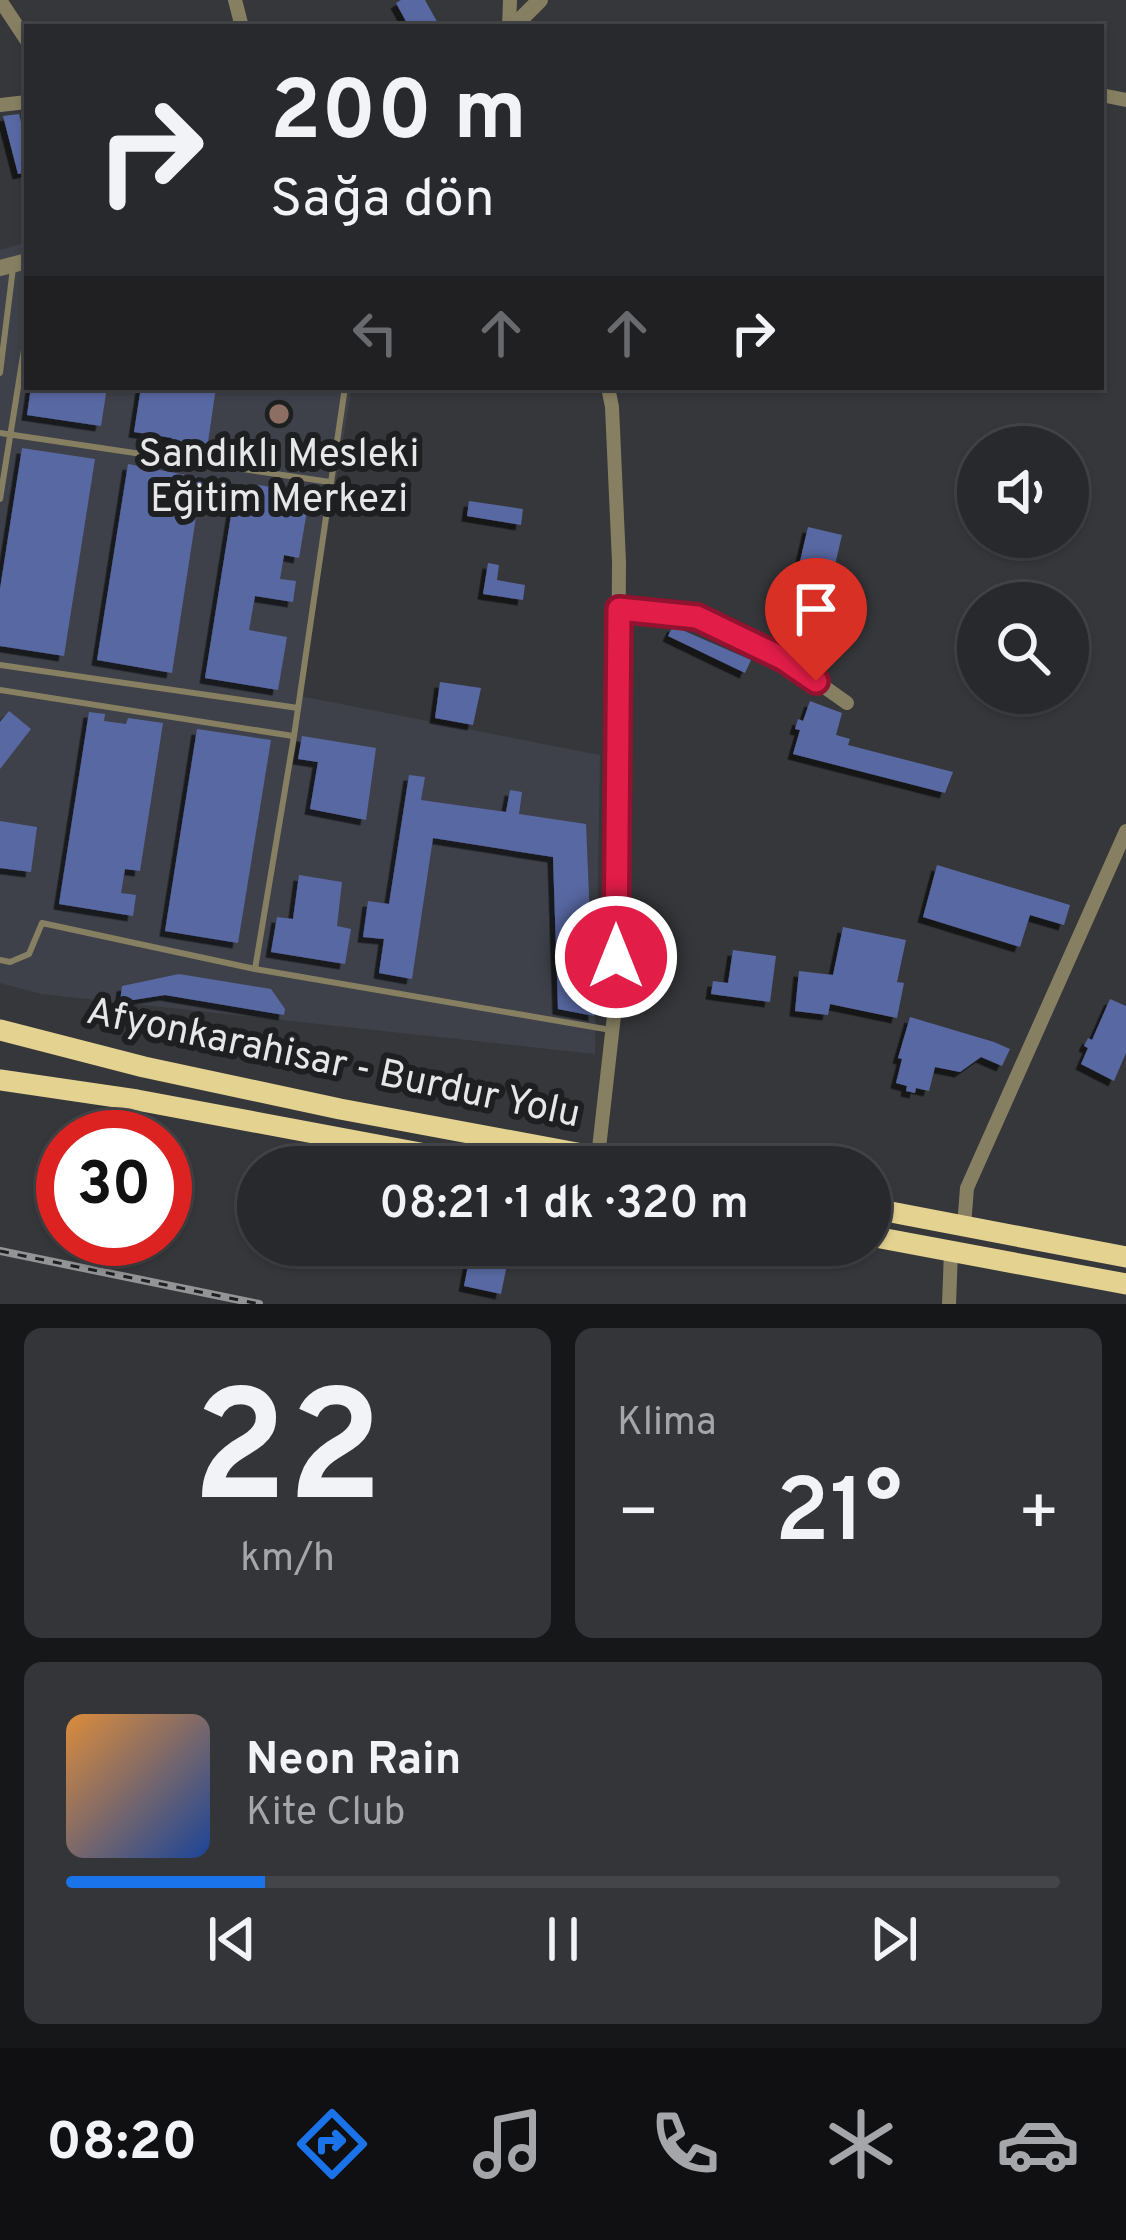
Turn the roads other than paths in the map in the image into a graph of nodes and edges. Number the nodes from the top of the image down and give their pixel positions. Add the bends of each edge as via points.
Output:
1 (0, 0) edge
2 (540, 0) edge
3 (5, 16) edge
4 (514, 24) edge
5 (14, 264) edge
6 (24, 350) edge
7 (0, 373) edge
8 (345, 390) edge
9 (609, 390) edge
10 (0, 434) edge
11 (10, 436) junction
12 (330, 482) junction
13 (0, 499) edge
14 (619, 609) junction
15 (0, 665) edge
16 (0, 690) edge
17 (847, 703) dead end
18 (298, 708) junction
19 (294, 736) junction
20 (1126, 831) edge
21 (0, 960) edge
22 (255, 969) junction
23 (0, 1030) edge
24 (611, 1030) junction
25 (0, 1080) edge
26 (383, 1146) edge
27 (541, 1146) edge
28 (599, 1146) edge
29 (891, 1212) edge
30 (964, 1226) junction
31 (891, 1240) edge
32 (951, 1251) junction
33 (1126, 1257) edge
34 (1126, 1284) edge
35 (949, 1304) edge

1 - 3 street
2 - 4 street
5 - 7 lane
6 - 11 lane
8 - 12 lane
9 - 14 street
10 - 11 lane
11 - 12 lane
11 - 13 lane
12 - 18 lane
14 - 17 street via 697,617 784,659
14 - 24 street
15 - 18 lane
16 - 19 lane
18 - 19 lane
19 - 22 lane
20 - 30 street via 968,1188
21 - 22 lane via 29,954 42,923
22 - 24 lane
23 - 27 highway, Afyonkarahisar - Burdur Yolu
24 - 28 street
25 - 26 highway, Afyonkarahisar - Burdur Yolu
29 - 30 highway
30 - 33 highway
31 - 32 highway
32 - 34 highway
32 - 35 street

